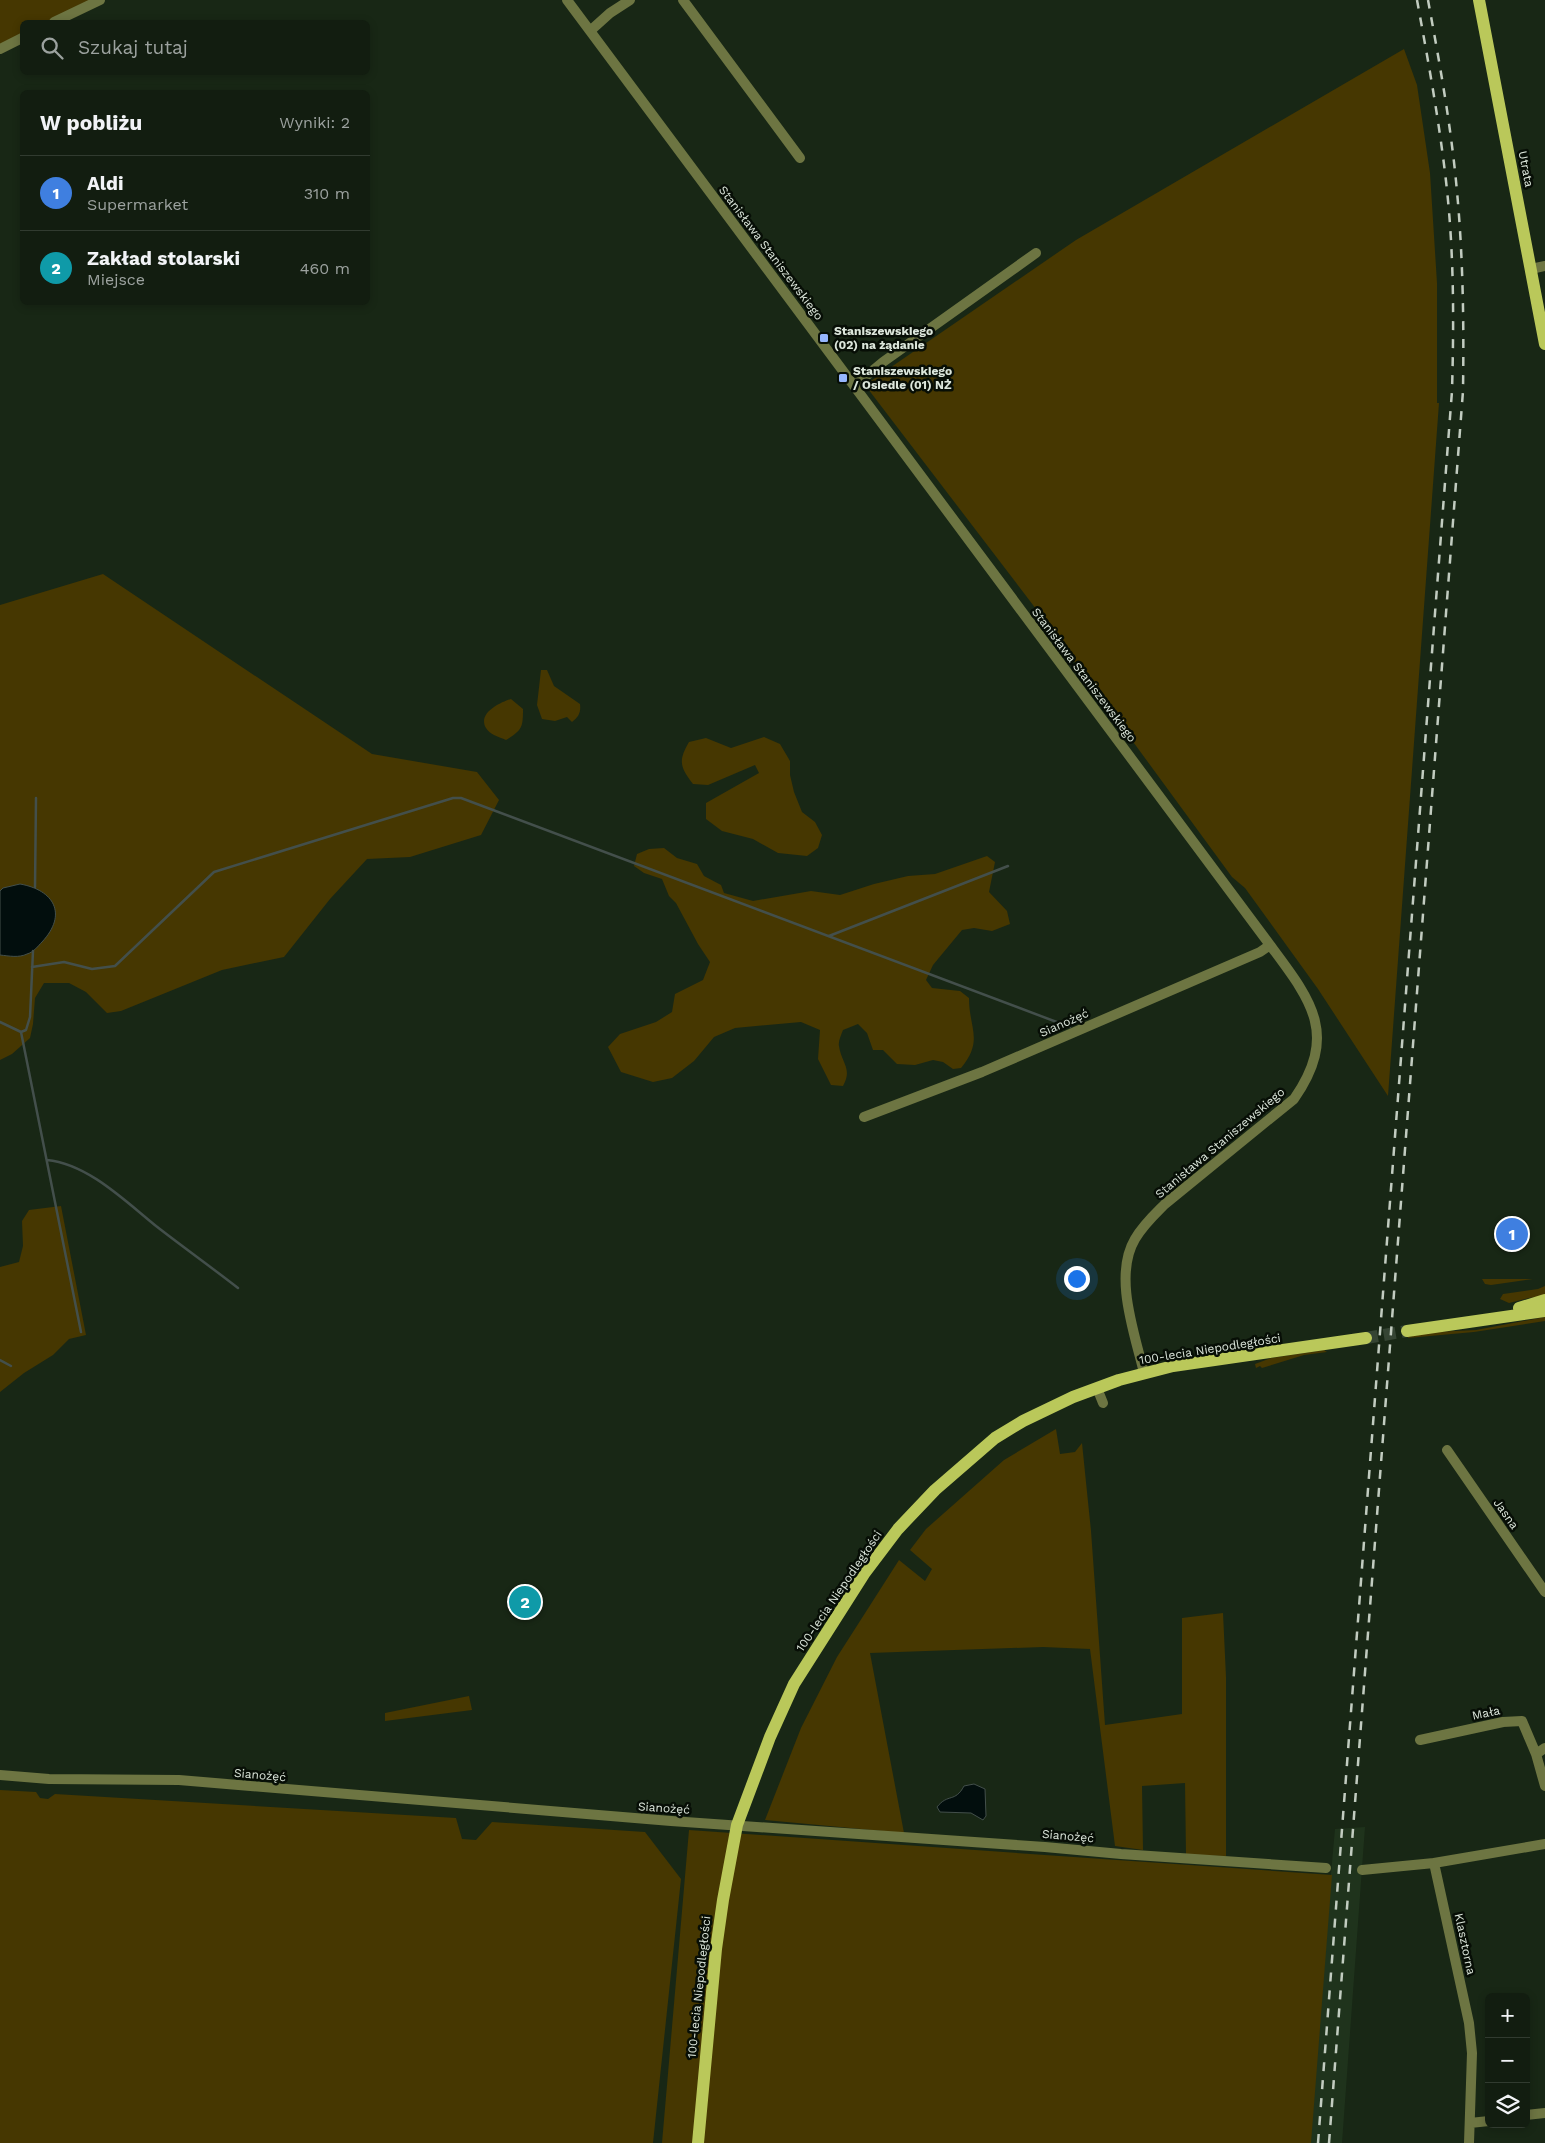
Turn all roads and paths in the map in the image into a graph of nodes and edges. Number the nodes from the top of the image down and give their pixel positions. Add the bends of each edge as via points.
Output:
1 (100, 0) edge
2 (567, 0) edge
3 (630, 0) edge
4 (683, 0) edge
5 (1479, 0) edge
6 (58, 20) edge
7 (590, 31) junction
8 (20, 39) edge
9 (0, 49) edge
10 (800, 158) dead end
11 (1036, 253) dead end
12 (1545, 266) edge
13 (1531, 268) junction
14 (1545, 344) edge
15 (854, 386) junction
16 (1270, 945) junction
17 (864, 1117) dead end
18 (1545, 1300) edge
19 (1545, 1311) edge
20 (1468, 1322) junction
21 (1406, 1331) tunnel mouth
22 (1366, 1338) tunnel mouth
23 (1144, 1373) junction
24 (1097, 1388) junction
25 (1103, 1403) dead end
26 (1447, 1450) dead end
27 (1545, 1592) edge
28 (1420, 1740) dead end
29 (1540, 1751) edge
30 (0, 1775) edge
31 (1545, 1786) edge
32 (737, 1826) junction
33 (1545, 1844) edge
34 (1434, 1863) junction
35 (1326, 1868) dead end
36 (1362, 1870) dead end
37 (1545, 2113) edge
38 (1530, 2115) edge
39 (1485, 2121) edge
40 (1470, 2123) junction
41 (698, 2143) edge
42 (1470, 2143) edge

1 - 6 street
2 - 7 street, Stanisława Staniszewskiego
3 - 7 street
4 - 10 street
5 - 13 main road, Utrata
7 - 15 street, Stanisława Staniszewskiego
8 - 9 street
11 - 15 street
12 - 13 street
13 - 14 main road, Utrata
15 - 16 street, Stanisława Staniszewskiego
16 - 17 street, Sianożęć via 982,1072
16 - 23 street, Stanisława Staniszewskiego via 1311,1008 1317,1042 1312,1069 1294,1099 1166,1204 1147,1221 1134,1241 1125,1272
18 - 20 main road
19 - 20 main road
20 - 21 main road
22 - 23 main road, 100-lecia Niepodległości
23 - 24 main road, 100-lecia Niepodległości
24 - 25 street
24 - 32 main road, 100-lecia Niepodległości via 1051,1407 996,1438 935,1490 888,1541 794,1684 770,1737
26 - 27 street, Jasna
28 - 29 street, Mała via 1522,1721
29 - 31 street
30 - 32 street, Sianożęć via 49,1779 179,1780
32 - 35 street, Sianożęć
32 - 41 main road, 100-lecia Niepodległości via 717,1940
33 - 34 street
34 - 36 street
34 - 40 street, Klasztorna via 1469,2023 1472,2053
37 - 38 street
39 - 40 street
40 - 42 street, Klasztorna

